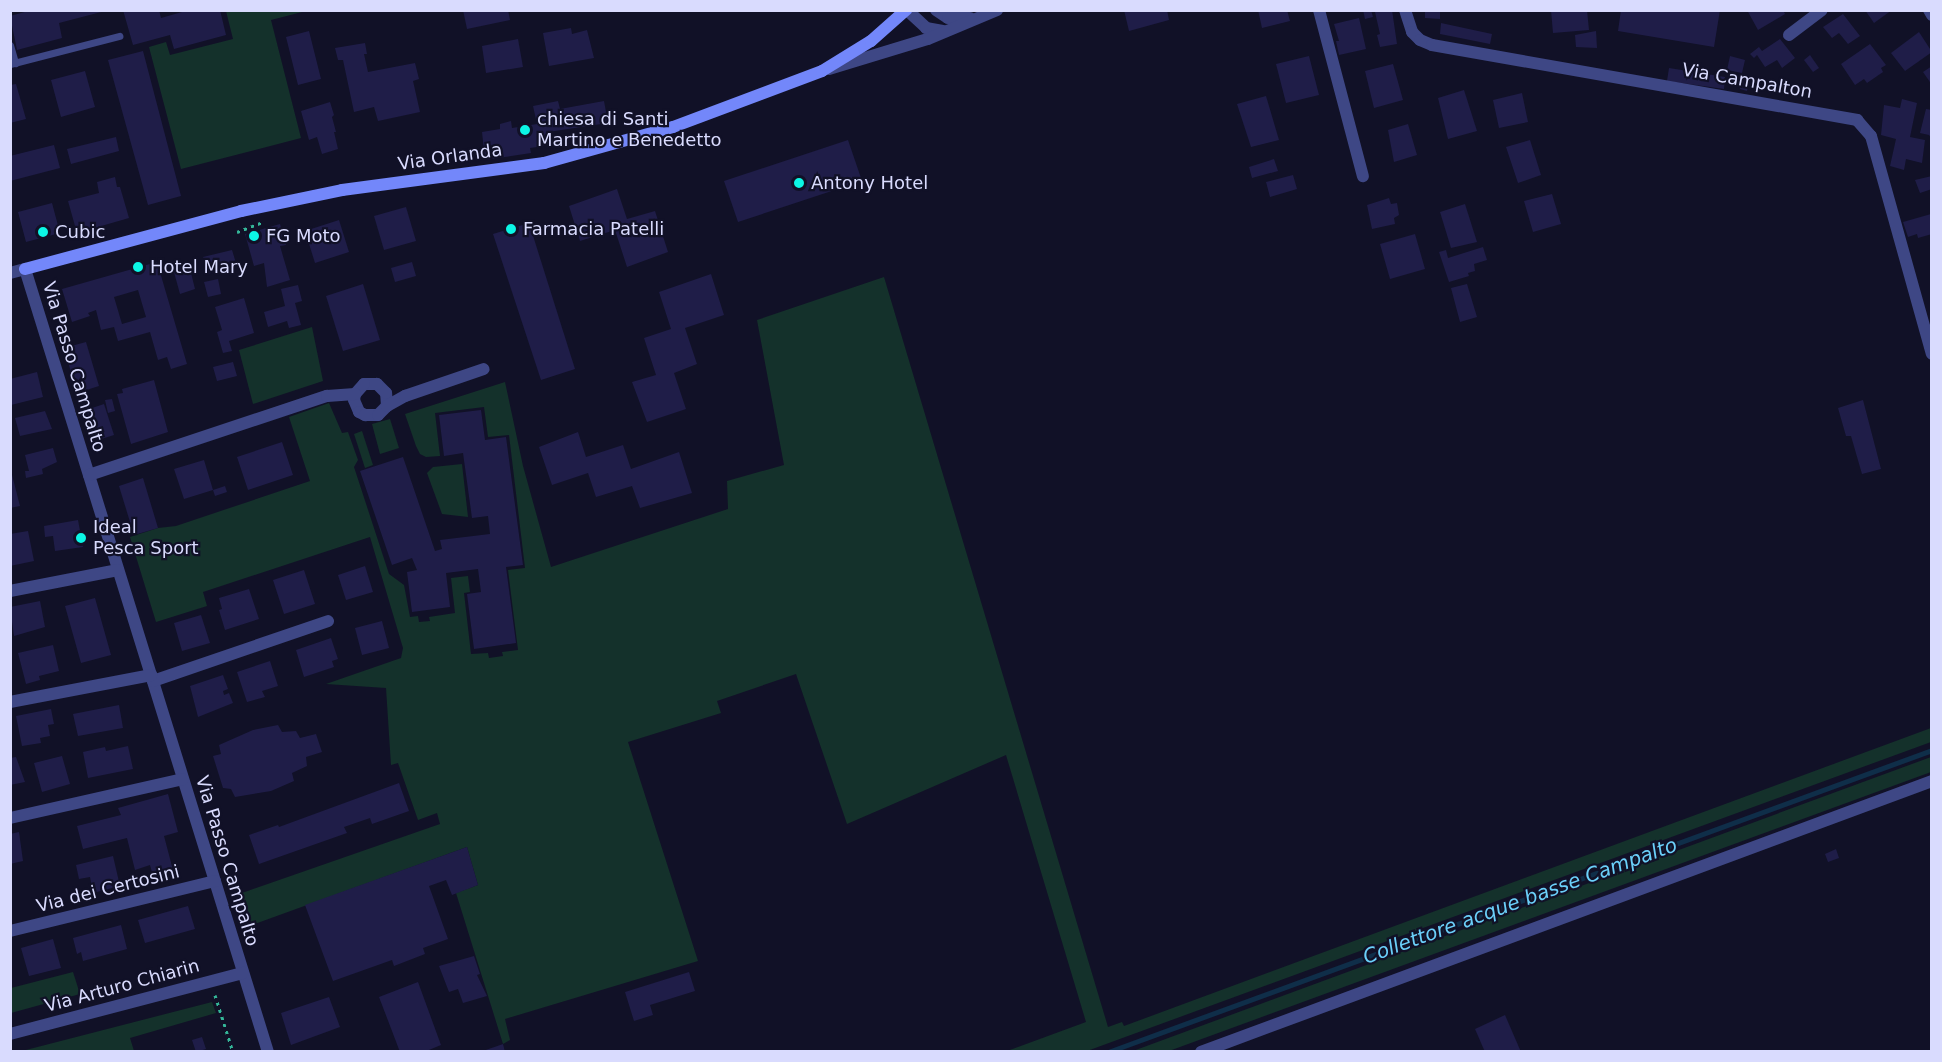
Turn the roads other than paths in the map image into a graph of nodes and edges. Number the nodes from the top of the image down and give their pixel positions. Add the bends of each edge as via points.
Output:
1 (907, 10) edge
2 (936, 10) edge
3 (1319, 10) edge
4 (1405, 10) edge
5 (1821, 10) edge
6 (1929, 10) edge
7 (995, 11) edge
8 (1932, 15) edge
9 (945, 32) junction
10 (1789, 35) dead end
11 (120, 36) dead end
12 (10, 45) edge
13 (13, 63) edge
14 (822, 71) junction
15 (1363, 176) dead end
16 (25, 269) junction
17 (10, 273) edge
18 (1932, 354) edge
19 (484, 369) dead end
20 (355, 394) junction
21 (387, 406) junction
22 (89, 475) junction
23 (118, 570) junction
24 (10, 591) edge
25 (327, 621) dead end
26 (152, 678) junction
27 (10, 702) edge
28 (183, 779) junction
29 (1932, 781) edge
30 (10, 818) edge
31 (215, 881) junction
32 (10, 931) edge
33 (243, 973) junction
34 (10, 1034) edge
35 (268, 1052) edge
36 (1201, 1052) edge

1 - 9 street via 926,28
1 - 14 main road, Via Orlanda via 871,41
2 - 7 street via 948,18
3 - 15 street
4 - 18 street, Via Campalton via 1412,32 1432,45 1857,120 1871,136
5 - 10 street
6 - 8 street
7 - 9 street
9 - 14 street
11 - 13 lane
12 - 13 lane
14 - 16 main road, Via Orlanda via 673,127 572,156 342,190 241,211
16 - 17 street, Via Orlanda
16 - 22 street, Via Passo Campalto
19 - 21 street
20 - 21 street via 356,406 365,416 378,415
20 - 21 street, Via Passo Campalto via 364,384 377,384 386,393
20 - 22 street, Via Passo Campalto via 327,396
22 - 23 street, Via Passo Campalto
23 - 24 street
23 - 26 street, Via Passo Campalto
25 - 26 street
26 - 27 street
26 - 28 street, Via Passo Campalto
28 - 30 street
28 - 31 street, Via Passo Campalto
29 - 36 street
31 - 32 street, Via dei Certosini
31 - 33 street, Via Passo Campalto
33 - 34 street, Via Arturo Chiarin
33 - 35 street, Via Passo Campalto

